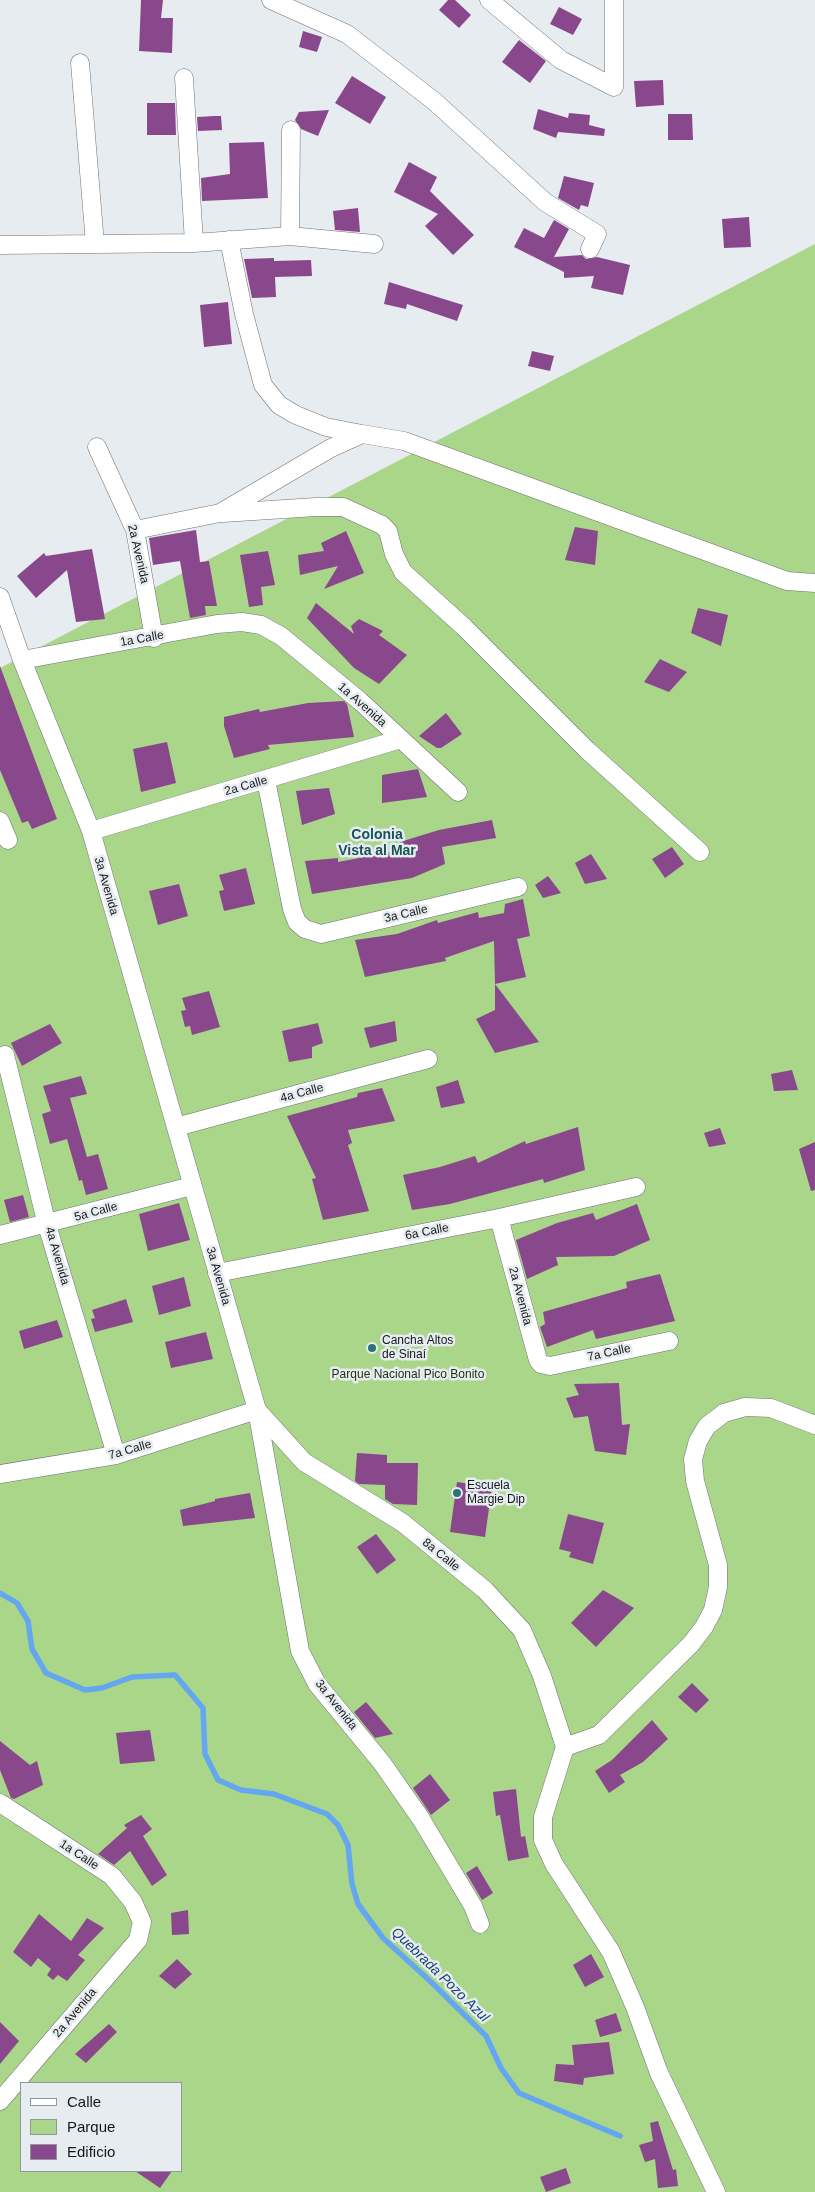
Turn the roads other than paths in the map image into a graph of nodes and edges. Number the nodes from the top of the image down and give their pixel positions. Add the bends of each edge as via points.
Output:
1 (271, 0) edge
2 (489, 0) edge
3 (614, 0) edge
4 (80, 63) dead end
5 (184, 78) dead end
6 (291, 130) dead end
7 (290, 236) junction
8 (229, 240) junction
9 (194, 243) junction
10 (95, 244) junction
11 (374, 244) dead end
12 (0, 245) edge
13 (590, 249) dead end
14 (362, 434) junction
15 (97, 447) dead end
16 (220, 513) junction
17 (135, 530) junction
18 (815, 583) edge
19 (0, 597) edge
20 (262, 625) joint
21 (154, 638) junction
22 (22, 660) junction
23 (401, 739) junction
24 (266, 780) junction
25 (458, 792) dead end
26 (0, 821) edge
27 (91, 831) junction
28 (8, 840) dead end
29 (700, 852) dead end
30 (518, 887) dead end
31 (5, 1055) dead end
32 (428, 1059) dead end
33 (176, 1127) junction
34 (192, 1186) junction
35 (636, 1188) dead end
36 (499, 1218) junction
37 (47, 1225) junction
38 (0, 1235) edge
39 (218, 1273) junction
40 (669, 1341) dead end
41 (550, 1366) joint
42 (257, 1410) junction
43 (815, 1425) edge
44 (116, 1455) junction
45 (0, 1474) edge
46 (565, 1747) junction
47 (0, 1804) edge
48 (142, 1922) joint
49 (480, 1924) dead end
50 (2, 2096) edge
51 (716, 2192) edge

1 - 13 street via 347,34 434,101 545,202 597,234
2 - 3 street via 561,60 614,87
4 - 10 street
5 - 9 street
6 - 7 street
7 - 8 street
7 - 11 street
8 - 9 street
8 - 14 street via 244,314 264,385 278,406 326,427
9 - 10 street
10 - 12 street
14 - 16 street via 322,453
14 - 18 street via 404,441 787,580
15 - 17 street, 2a Avenida
16 - 17 street
16 - 29 street via 343,507 382,525 388,531 394,554 404,572 587,750
17 - 21 street, 2a Avenida
19 - 22 street, 3a Avenida
20 - 21 street, 1a Calle via 242,622 217,624
20 - 23 street, 1a Avenida via 360,701
21 - 22 street, 1a Calle
22 - 27 street, 3a Avenida
23 - 24 street, 2a Calle
23 - 25 street, 1a Avenida
24 - 27 street, 2a Calle
24 - 30 street, 3a Calle via 292,909 297,922 305,929 321,934
26 - 28 street
27 - 33 street, 3a Avenida
31 - 37 street, 4a Avenida
32 - 33 street, 4a Calle
33 - 34 street, 3a Avenida
34 - 37 street, 5a Calle
34 - 39 street, 3a Avenida
35 - 36 street, 6a Calle
36 - 39 street, 6a Calle
36 - 41 street, 2a Avenida via 538,1360
37 - 38 street, 5a Calle
37 - 44 street, 4a Avenida
39 - 42 street, 3a Avenida
40 - 41 street, 7a Calle
42 - 44 street, 7a Calle
42 - 46 street, 8a Calle via 304,1462 403,1523 485,1590 522,1630 542,1676
42 - 49 street, 3a Avenida via 300,1651 317,1684 382,1763 421,1819 473,1906
43 - 46 street via 771,1408 746,1407 724,1413 707,1426 693,1459 695,1481 718,1565 713,1610 691,1644 599,1735
44 - 45 street, 7a Calle
46 - 51 street via 543,1817 543,1840 554,1864 611,1952 659,2073
47 - 48 street, 1a Calle via 112,1876 133,1902
48 - 50 street, 2a Avenida via 138,1940

